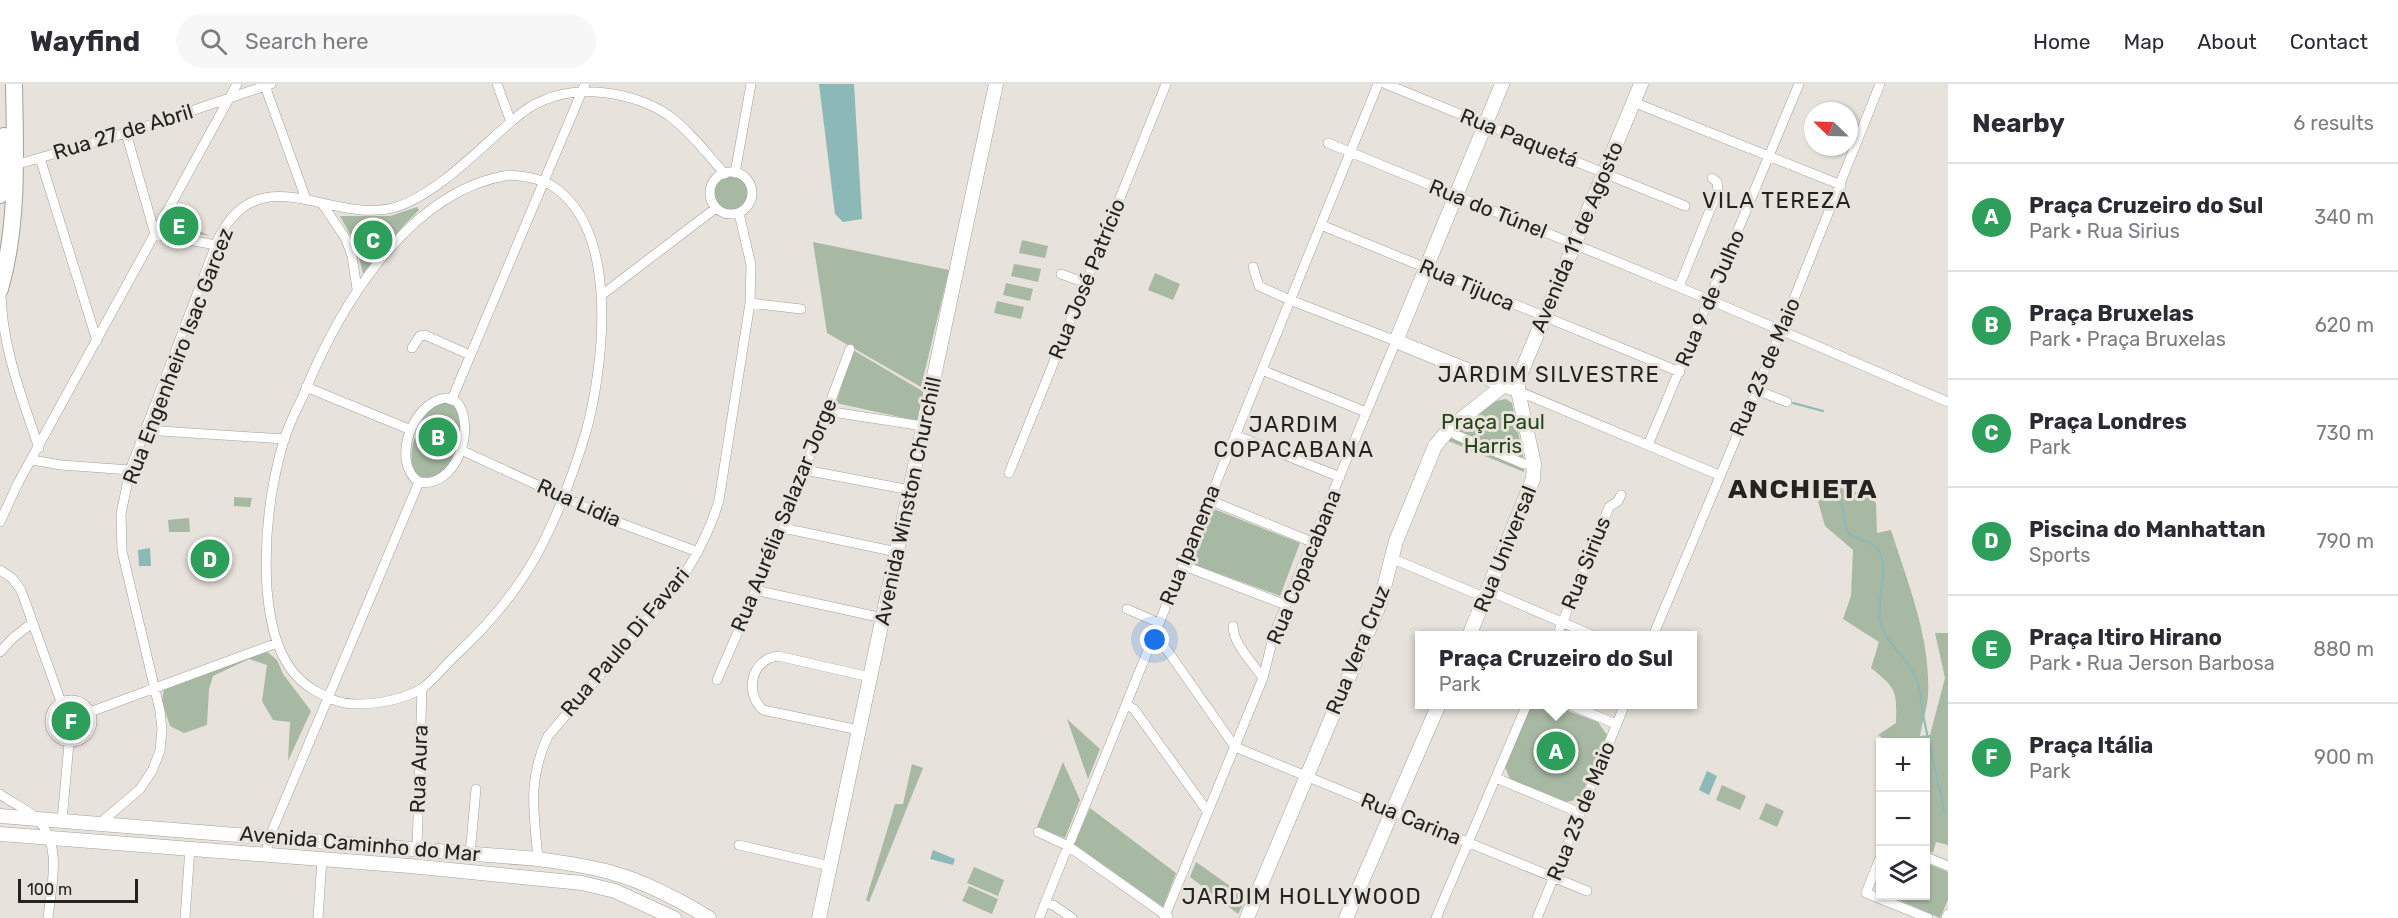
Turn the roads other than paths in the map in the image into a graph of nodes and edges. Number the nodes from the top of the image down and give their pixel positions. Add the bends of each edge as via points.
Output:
1 (4, 84) edge
2 (14, 84) edge
3 (237, 84) edge
4 (497, 84) edge
5 (751, 84) edge
6 (996, 84) edge
7 (1166, 84) edge
8 (1378, 84) edge
9 (1386, 84) edge
10 (1502, 84) edge
11 (1641, 84) edge
12 (1799, 84) edge
13 (1880, 84) edge
14 (1887, 84) edge
15 (268, 85) edge
16 (583, 88) edge
17 (230, 99) junction
18 (1876, 99) junction
19 (1633, 102) junction
20 (511, 122) junction
21 (1486, 124) junction
22 (126, 133) junction
23 (1328, 143) dead end
24 (1350, 152) junction
25 (1770, 156) junction
26 (40, 158) junction
27 (15, 165) junction
28 (735, 173) junction
29 (1603, 173) junction
30 (725, 174) junction
31 (1712, 178) dead end
32 (543, 182) junction
33 (1841, 185) junction
34 (0, 195) edge
35 (1456, 196) junction
36 (306, 200) junction
37 (323, 205) junction
38 (1685, 206) dead end
39 (716, 207) junction
40 (739, 213) junction
41 (1320, 225) junction
42 (155, 234) junction
43 (1573, 244) junction
44 (216, 245) junction
45 (1253, 267) dead end
46 (1426, 267) junction
47 (1061, 274) dead end
48 (1086, 283) junction
49 (1, 287) edge
50 (1679, 288) junction
51 (357, 289) junction
52 (603, 294) junction
53 (1290, 300) junction
54 (1710, 300) junction
55 (750, 303) junction
56 (801, 309) dead end
57 (1543, 317) junction
58 (1781, 331) junction
59 (97, 340) junction
60 (1396, 341) junction
61 (0, 348) edge
62 (412, 348) dead end
63 (850, 349) dead end
64 (8, 355) junction
65 (470, 355) junction
66 (1262, 370) junction
67 (1680, 372) junction
68 (1504, 385) junction
69 (306, 387) junction
70 (1756, 390) junction
71 (1518, 391) junction
72 (452, 399) junction
73 (1787, 402) dead end
74 (1948, 402) edge
75 (826, 411) junction
76 (1366, 412) junction
77 (924, 426) junction
78 (1450, 428) junction
79 (145, 430) junction
80 (411, 430) junction
81 (1235, 435) junction
82 (285, 439) junction
83 (1648, 446) junction
84 (39, 448) junction
85 (460, 450) junction
86 (32, 460) junction
87 (1534, 464) junction
88 (130, 470) junction
89 (805, 470) junction
90 (1009, 473) dead end
91 (1719, 475) junction
92 (1340, 477) junction
93 (419, 482) junction
94 (910, 490) junction
95 (1621, 495) dead end
96 (564, 496) junction
97 (1209, 500) junction
98 (0, 522) edge
99 (783, 528) junction
100 (1312, 542) junction
101 (698, 552) junction
102 (897, 552) junction
103 (1391, 558) junction
104 (1182, 565) junction
105 (0, 570) edge
106 (755, 590) junction
107 (1487, 594) junction
108 (1287, 605) junction
109 (1127, 609) dead end
110 (883, 618) junction
111 (1562, 622) junction
112 (32, 623) junction
113 (1159, 623) junction
114 (1233, 626) dead end
115 (1471, 631) edge
116 (1559, 631) edge
117 (1583, 631) edge
118 (1655, 631) edge
119 (1153, 637) junction
120 (277, 643) junction
121 (0, 652) edge
122 (870, 677) junction
123 (1263, 678) junction
124 (717, 680) dead end
125 (422, 688) junction
126 (155, 689) junction
127 (327, 698) junction
128 (60, 702) junction
129 (1126, 705) junction
130 (1437, 709) edge
131 (1525, 709) edge
132 (1578, 709) edge
133 (1623, 709) edge
134 (90, 712) junction
135 (1616, 724) junction
136 (859, 730) junction
137 (69, 743) junction
138 (1234, 747) junction
139 (1306, 777) junction
140 (1496, 778) junction
141 (476, 789) dead end
142 (0, 794) edge
143 (1392, 811) junction
144 (1208, 812) junction
145 (1580, 813) junction
146 (0, 816) edge
147 (38, 819) junction
148 (62, 821) junction
149 (99, 824) junction
150 (1038, 832) dead end
151 (0, 834) edge
152 (48, 837) junction
153 (269, 838) junction
154 (1468, 842) junction
155 (1070, 843) junction
156 (739, 845) dead end
157 (190, 848) junction
158 (417, 849) junction
159 (266, 854) junction
160 (470, 854) junction
161 (322, 859) junction
162 (538, 859) junction
163 (1930, 859) edge
164 (830, 866) junction
165 (1948, 866) edge
166 (1876, 870) edge
167 (520, 877) junction
168 (1554, 877) junction
169 (1587, 891) dead end
170 (1876, 896) edge
171 (1887, 900) edge
172 (1045, 903) junction
173 (1166, 917) edge
174 (48, 918) edge
175 (185, 918) edge
176 (318, 918) edge
177 (674, 918) edge
178 (709, 918) edge
179 (819, 918) edge
180 (1039, 918) edge
181 (1072, 918) edge
182 (1247, 918) edge
183 (1346, 918) edge
184 (1436, 918) edge
185 (1537, 918) edge
186 (1928, 918) edge

1 - 34 highway
2 - 27 highway
3 - 17 street
4 - 20 street
5 - 28 street
6 - 77 main road, Avenida Winston Churchill
7 - 48 street, Rua José Patrício
8 - 24 street, Rua Ipanema
9 - 21 street, Rua Paquetá
10 - 21 main road, Rua Copacabana
11 - 19 main road, Avenida 11 de Agosto
12 - 25 street, Rua 9 de Julho
13 - 18 street, Rua 23 de Maio
14 - 18 street, Rua 23 de Maio
15 - 17 street, Rua 27 de Abril
15 - 36 street
16 - 20 street, Rua Engenheiro Isac Garcez via 542,100
16 - 30 street via 649,105 667,115
16 - 32 street
17 - 22 street, Rua 27 de Abril
17 - 42 street
18 - 33 street, Rua 23 de Maio
19 - 25 street
19 - 29 main road, Avenida 11 de Agosto
20 - 37 street, Rua Engenheiro Isac Garcez via 461,166 407,202 387,209 366,210
21 - 29 street, Rua Paquetá
21 - 35 main road, Rua Copacabana
22 - 26 street, Rua 27 de Abril
22 - 42 street
23 - 24 street, Rua do Túnel
24 - 35 street, Rua do Túnel
24 - 41 street, Rua Ipanema
25 - 33 street
25 - 54 street, Rua 9 de Julho
26 - 27 street, Rua 27 de Abril
26 - 59 street
27 - 49 highway
28 - 30 street
28 - 40 street via 747,181 752,194
29 - 38 street, Rua Paquetá
29 - 43 main road, Avenida 11 de Agosto
30 - 39 street via 717,178 710,190
31 - 50 street via 1718,190
32 - 51 street via 508,176 461,191 412,227
32 - 52 street via 565,197 586,225
32 - 65 street
33 - 58 street, Rua 23 de Maio
35 - 43 street, Rua do Túnel
35 - 46 main road, Rua Copacabana
36 - 37 street, Rua Engenheiro Isac Garcez
36 - 44 street, Rua Engenheiro Isac Garcez via 277,195 255,201 227,223
37 - 51 street via 346,239
39 - 40 street via 726,214
39 - 52 street
40 - 55 street, Rua Paulo Di Favari via 751,264
41 - 46 street, Rua Tijuca
41 - 53 street, Rua Ipanema
42 - 44 street
42 - 59 street
43 - 50 street, Rua do Túnel
43 - 57 main road, Avenida 11 de Agosto
44 - 79 street, Rua Engenheiro Isac Garcez
45 - 53 street via 1259,286
46 - 57 street, Rua Tijuca
46 - 60 main road, Rua Copacabana
47 - 48 street
48 - 90 street, Rua José Patrício
49 - 64 street via 1,322
50 - 54 street, Rua do Túnel
51 - 69 street
52 - 96 street via 592,402
53 - 60 street
53 - 66 street, Rua Ipanema
54 - 58 street, Rua do Túnel
54 - 67 street, Rua 9 de Julho
55 - 56 street
55 - 101 street, Rua Paulo Di Favari via 718,500
57 - 67 street, Rua Tijuca
57 - 71 main road, Avenida 11 de Agosto via 1518,380
58 - 70 street, Rua 23 de Maio
58 - 74 street, Rua do Túnel
59 - 84 street
60 - 68 main road
60 - 76 street, Rua Copacabana
61 - 64 street
62 - 65 street via 425,335
63 - 75 street, Rua Aurélia Salazar Jorge
64 - 84 street
65 - 72 street
66 - 76 street
66 - 81 street, Rua Ipanema
67 - 83 street, Rua 9 de Julho
68 - 71 main road
68 - 78 main road, Rua Vera Cruz
69 - 80 street
69 - 82 street
70 - 73 street
70 - 91 street, Rua 23 de Maio
71 - 83 street
71 - 87 main road, Rua Universal
72 - 80 street via 434,402 420,414
72 - 85 street via 461,407 464,418
75 - 77 street
75 - 89 street, Rua Aurélia Salazar Jorge
76 - 92 street, Rua Copacabana
77 - 94 main road, Avenida Winston Churchill
78 - 87 street via 1456,435 1522,463
78 - 103 main road, Rua Vera Cruz via 1435,446
79 - 82 street
79 - 88 street, Rua Engenheiro Isac Garcez
80 - 93 street via 406,458 411,474
81 - 92 street
81 - 97 street, Rua Ipanema
82 - 120 street via 266,544 268,599
83 - 91 street
84 - 86 street
85 - 93 street via 439,480
85 - 96 street, Rua Lidia
86 - 88 street
86 - 98 street
87 - 107 main road, Rua Universal via 1532,486
88 - 126 street, Rua Engenheiro Isac Garcez via 122,514 122,551
89 - 94 street
89 - 99 street, Rua Aurélia Salazar Jorge
91 - 118 street, Rua 23 de Maio
92 - 100 street, Rua Copacabana
93 - 127 street
94 - 102 main road, Avenida Winston Churchill
95 - 111 street, Rua Sirius via 1609,507
96 - 101 street, Rua Lidia via 620,523
96 - 125 street via 534,559 506,603
97 - 100 street
97 - 104 street, Rua Ipanema
99 - 102 street
99 - 106 street, Rua Aurélia Salazar Jorge
100 - 108 street, Rua Copacabana
101 - 162 street, Rua Paulo Di Favari via 682,578 548,736 538,756 533,781
102 - 110 main road, Avenida Winston Churchill
103 - 107 street
103 - 139 main road, Rua Vera Cruz via 1380,603
104 - 108 street
104 - 113 street, Rua Ipanema
105 - 112 street via 16,582
106 - 110 street
106 - 124 street, Rua Aurélia Salazar Jorge
107 - 111 street
107 - 115 main road, Rua Universal
108 - 123 street, Rua Copacabana via 1272,640
109 - 113 street
110 - 122 main road, Avenida Winston Churchill
111 - 116 street, Rua Sirius
111 - 117 street
112 - 121 street
112 - 128 street
113 - 119 street, Rua Ipanema
114 - 123 street via 1237,642
119 - 129 street, Rua Ipanema
119 - 138 street via 1161,640
120 - 126 street
120 - 127 street via 294,674
122 - 136 main road, Avenida Winston Churchill
122 - 136 street via 778,656 765,659 753,680 752,692 763,710
123 - 138 street, Rua Copacabana
125 - 127 street via 363,704
125 - 158 street, Rua Aura
126 - 134 street
126 - 149 street, Rua Engenheiro Isac Garcez via 162,729 156,763 135,794
127 - 153 street
128 - 134 street via 74,700
128 - 137 street via 51,712 50,726 56,737
129 - 144 street via 1134,709
129 - 155 street, Rua Ipanema
130 - 143 main road
131 - 140 street
132 - 135 street
133 - 135 street, Rua 23 de Maio
134 - 137 street via 92,724 87,736
135 - 145 street, Rua 23 de Maio
136 - 164 main road, Avenida Winston Churchill
137 - 148 street
138 - 139 street, Rua Carina
138 - 144 street, Rua Copacabana
139 - 143 street, Rua Carina
139 - 182 main road, Rua Vera Cruz
140 - 145 street
140 - 154 street
141 - 160 street
142 - 147 street
143 - 154 street, Rua Carina
143 - 183 main road
144 - 173 street, Rua Copacabana
145 - 168 street, Rua 23 de Maio
146 - 147 main road, Avenida Caminho do Mar
147 - 148 main road, Avenida Caminho do Mar
147 - 152 street
148 - 149 main road, Avenida Caminho do Mar
149 - 153 main road, Avenida Caminho do Mar
150 - 155 street
151 - 152 main road, Avenida Caminho do Mar
152 - 157 main road, Avenida Caminho do Mar
152 - 174 street via 54,858
153 - 158 main road, Avenida Caminho do Mar
153 - 159 street
154 - 168 street, Rua Carina
154 - 184 street
155 - 172 street, Rua Ipanema
155 - 173 street
156 - 164 street
157 - 159 main road, Avenida Caminho do Mar
157 - 175 street
158 - 160 main road, Avenida Caminho do Mar
159 - 161 main road, Avenida Caminho do Mar
160 - 162 main road, Avenida Caminho do Mar
161 - 167 main road, Avenida Caminho do Mar
161 - 176 street
162 - 167 main road via 532,874
162 - 178 main road, Avenida Caminho do Mar via 618,874
163 - 165 street
164 - 179 main road, Avenida Winston Churchill
166 - 170 street via 1866,893
167 - 177 main road, Avenida Caminho do Mar via 593,885
168 - 169 street, Rua Carina
168 - 185 street, Rua 23 de Maio
171 - 186 street
172 - 180 street, Rua Ipanema
172 - 181 street

